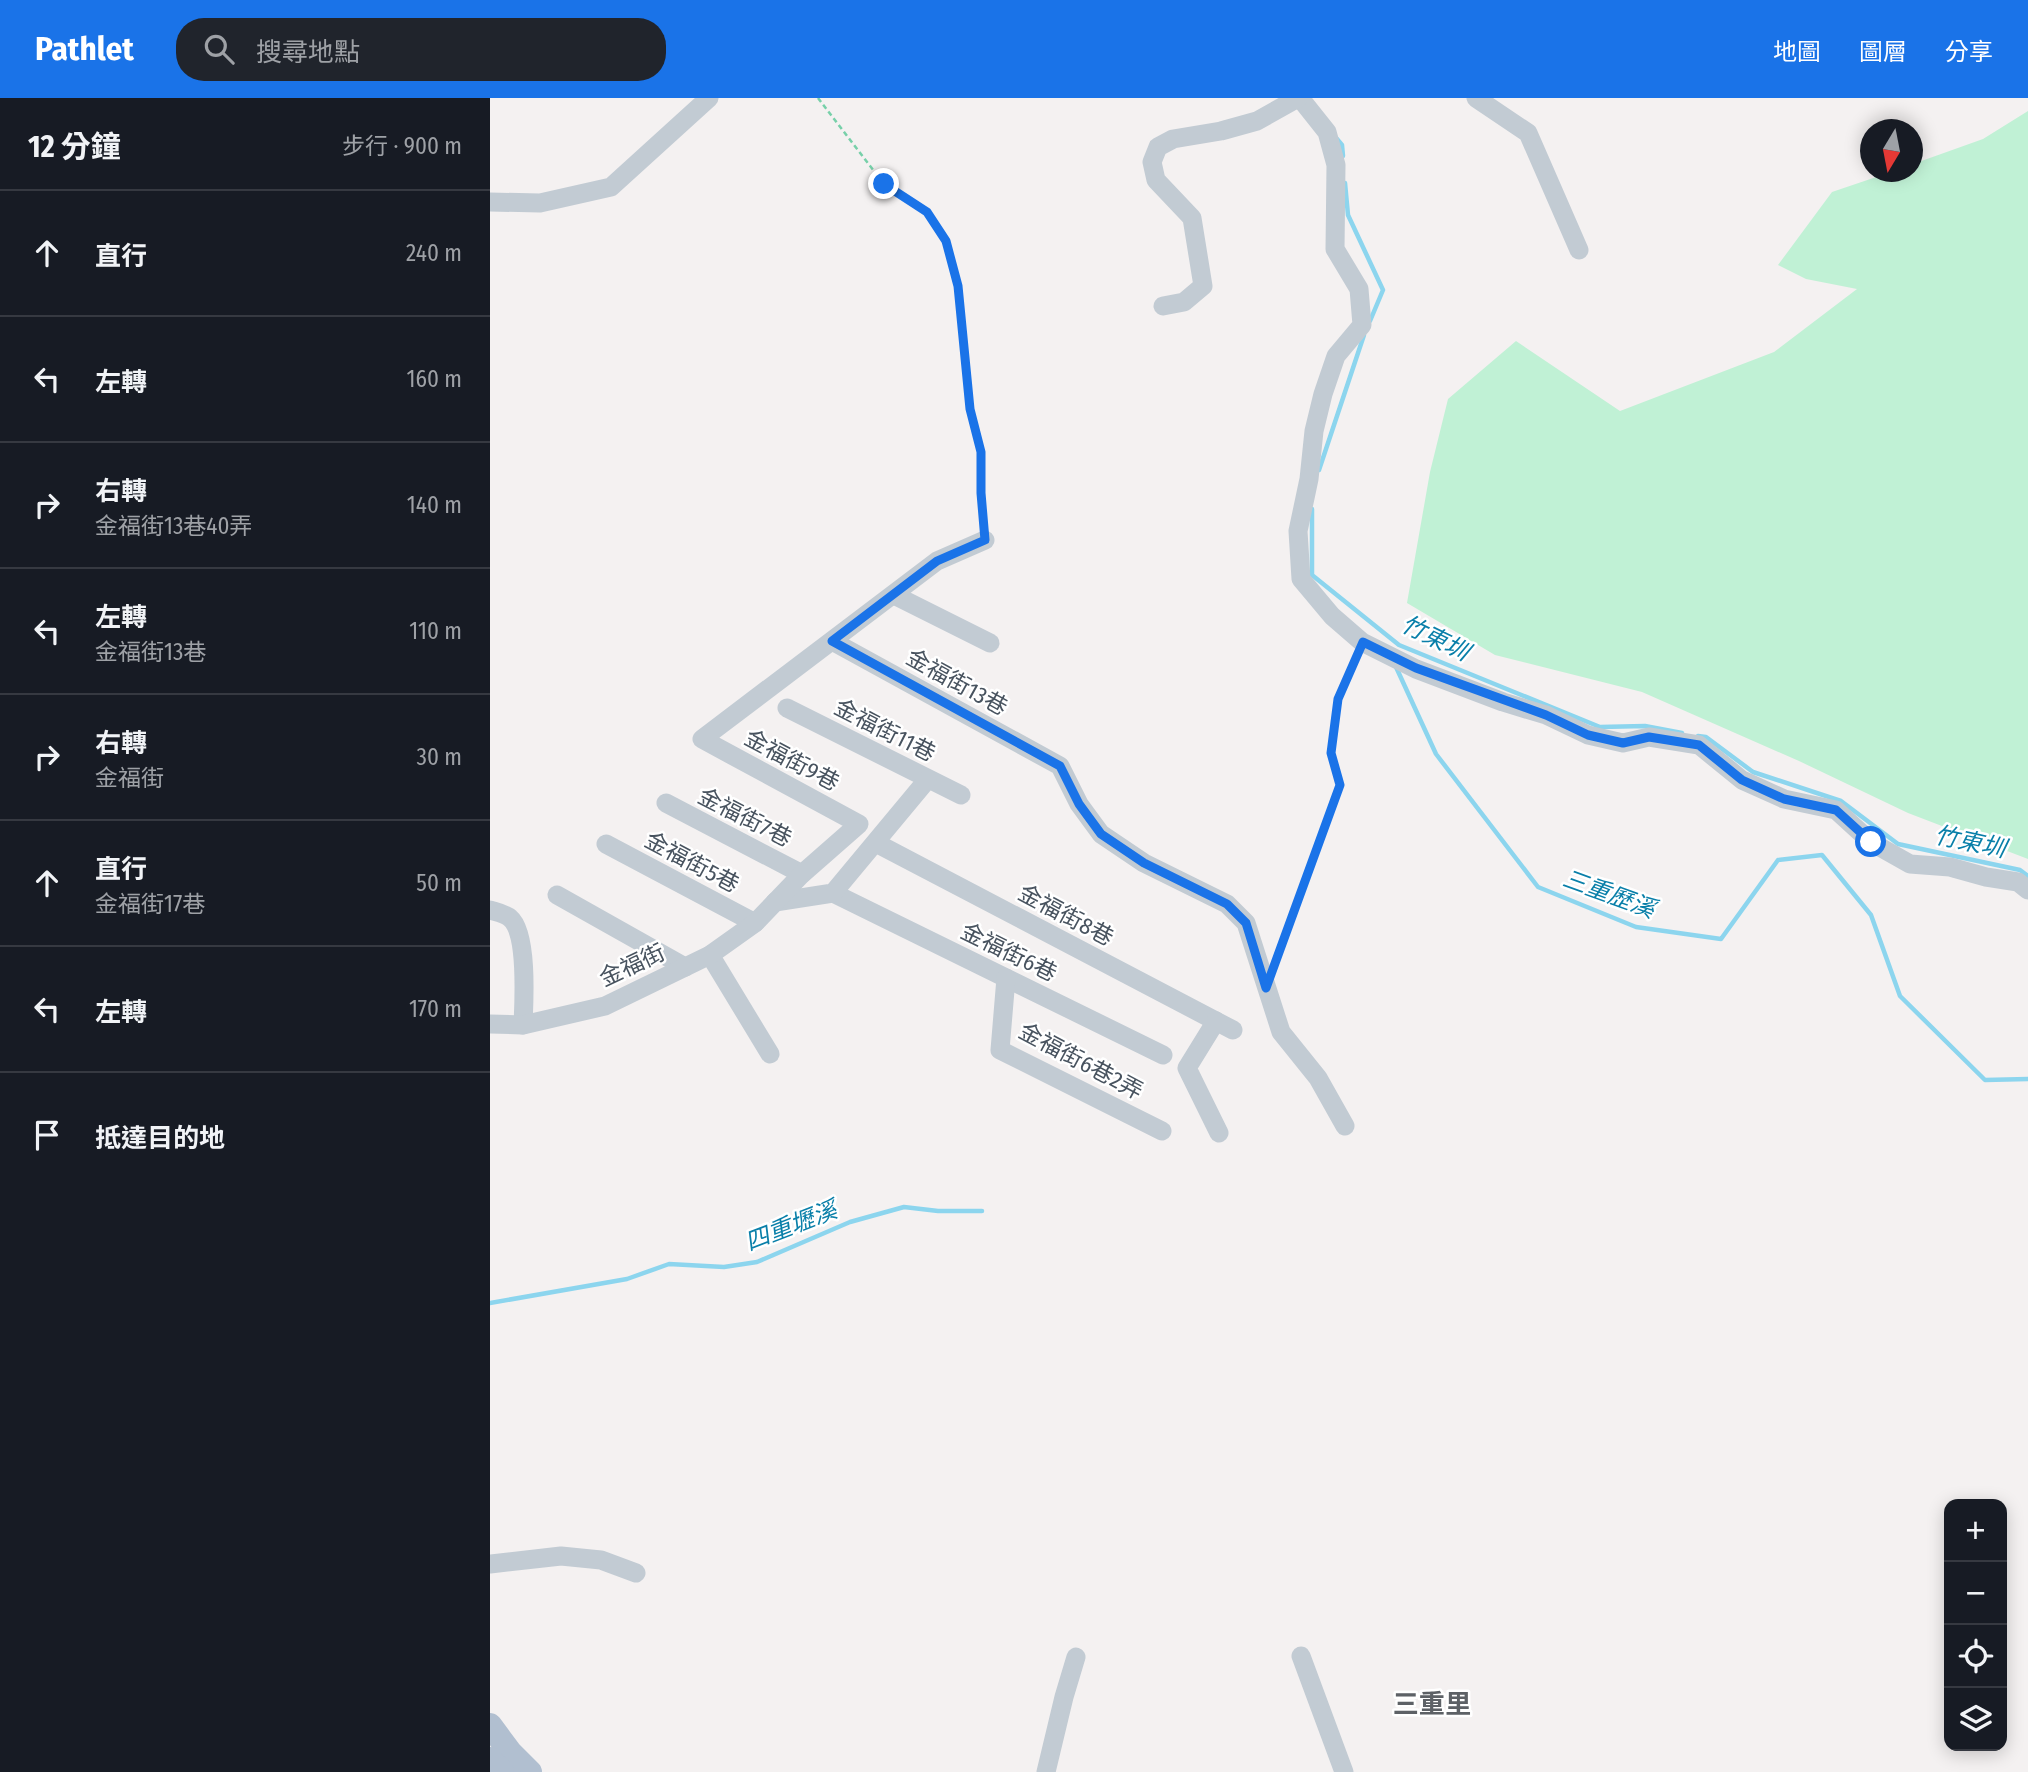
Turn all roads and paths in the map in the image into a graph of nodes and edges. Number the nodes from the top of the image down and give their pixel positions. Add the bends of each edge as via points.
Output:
1 (709, 98) edge
2 (818, 98) edge
3 (1299, 98) edge
4 (1476, 98) edge
5 (490, 202) edge
6 (1579, 250) dead end
7 (1163, 306) dead end
8 (985, 540) joint
9 (894, 595) junction
10 (832, 641) junction
11 (1363, 642) junction
12 (990, 643) dead end
13 (786, 708) dead end
14 (928, 780) junction
15 (961, 795) dead end
16 (666, 803) dead end
17 (859, 824) joint
18 (876, 843) junction
19 (607, 844) dead end
20 (802, 874) junction
21 (2028, 890) edge
22 (833, 893) junction
23 (557, 895) dead end
24 (775, 902) junction
25 (490, 910) edge
26 (755, 923) junction
27 (710, 955) junction
28 (685, 967) junction
29 (1006, 978) junction
30 (1266, 988) junction
31 (490, 1024) edge
32 (523, 1025) junction
33 (770, 1054) dead end
34 (1163, 1055) dead end
35 (1345, 1126) dead end
36 (1162, 1131) dead end
37 (1219, 1133) dead end
38 (490, 1564) edge
39 (636, 1573) dead end
40 (1301, 1656) dead end
41 (1076, 1657) dead end
42 (490, 1724) edge
43 (497, 1762) edge
44 (530, 1772) edge
45 (1046, 1772) edge
46 (1344, 1772) edge

1 - 5 street via 611,187 540,203
2 - 8 path via 884,184 927,212 946,241 958,286 970,409 981,452
3 - 7 street via 1257,121 1173,139 1158,147 1152,162 1156,180 1192,218 1203,286 1184,302
3 - 11 street via 1327,132 1336,165 1335,249 1359,289 1362,325 1336,356 1314,431 1310,479 1298,531 1301,579 1332,617
4 - 6 street via 1528,133
8 - 9 street via 937,561
9 - 10 street
9 - 12 street
10 - 17 street, 金福街9巷 via 702,739
10 - 30 street, 金福街13巷 via 1060,766 1101,834 1144,863 1227,904 1246,923
11 - 21 street via 1416,668 1588,735 1623,743 1649,737 1699,745 1742,780 1784,799 1836,810 1871,842 1910,864 1950,867 2018,882
11 - 30 path via 1338,699 1331,753 1340,785
13 - 14 street, 金福街11巷
14 - 15 street, 金福街11巷
14 - 18 street
16 - 20 street, 金福街7巷
17 - 20 street, 金福街
18 - 22 street
18 - 37 street, 金福街8巷 via 1224,1026 1186,1069
19 - 26 street, 金福街5巷
20 - 24 street, 金福街
22 - 24 street
22 - 29 street, 金福街6巷
23 - 28 street
24 - 26 street, 金福街
25 - 32 street via 511,918 519,933 525,977
26 - 27 street, 金福街
27 - 28 street, 金福街
27 - 33 street
28 - 32 street, 金福街 via 605,1006
29 - 34 street, 金福街6巷
29 - 36 street, 金福街6巷2弄 via 1000,1050
30 - 35 street via 1281,1032 1318,1078
31 - 32 street, 金福街
38 - 39 street via 561,1556 601,1560
40 - 46 street
41 - 45 street
42 - 43 main road
43 - 44 main road

